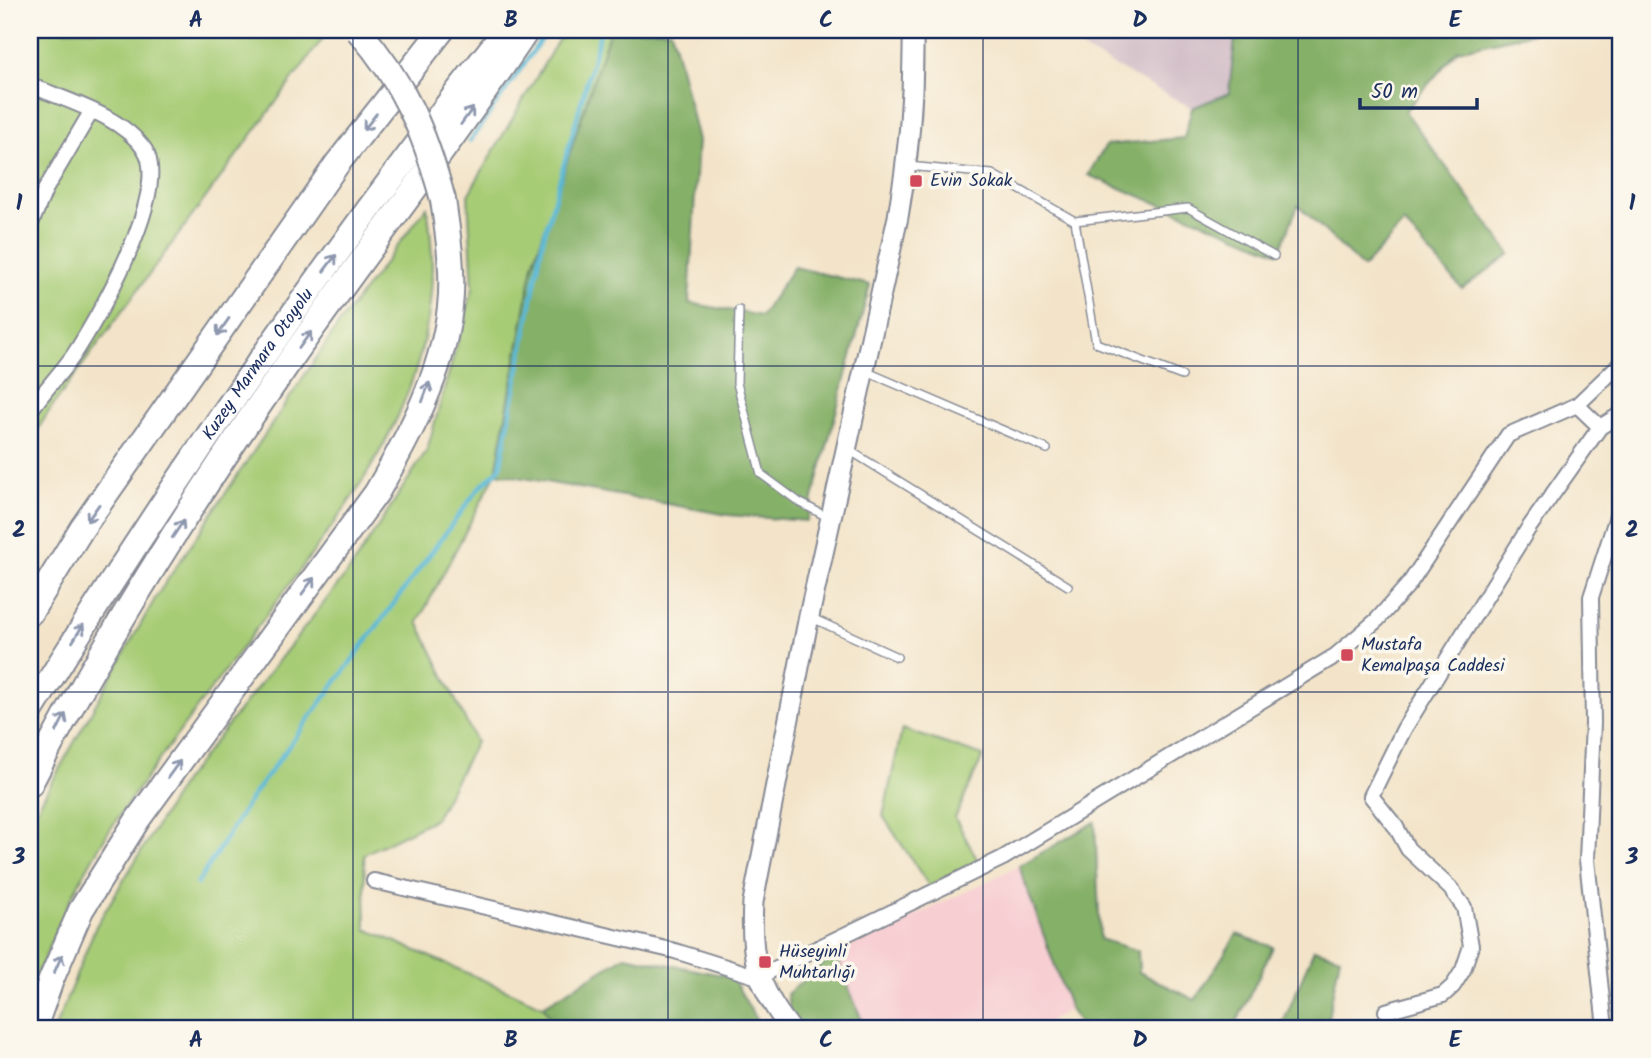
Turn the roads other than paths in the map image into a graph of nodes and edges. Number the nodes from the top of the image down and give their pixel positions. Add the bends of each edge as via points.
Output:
1 (358, 30) edge
2 (442, 30) edge
3 (506, 30) edge
4 (527, 30) edge
5 (913, 30) edge
6 (30, 85) edge
7 (91, 112) junction
8 (907, 166) junction
9 (1075, 221) junction
10 (30, 226) edge
11 (1274, 256) dead end
12 (739, 310) dead end
13 (1621, 363) edge
14 (864, 371) junction
15 (1182, 376) dead end
16 (1577, 405) junction
17 (30, 411) edge
18 (1621, 414) edge
19 (1600, 426) junction
20 (847, 449) junction
21 (1047, 449) dead end
22 (1621, 504) edge
23 (832, 520) junction
24 (1068, 586) dead end
25 (30, 613) edge
26 (809, 617) junction
27 (897, 657) dead end
28 (30, 712) edge
29 (30, 784) edge
30 (374, 881) dead end
31 (758, 977) junction
32 (1386, 1011) dead end
33 (34, 1028) edge
34 (790, 1028) edge
35 (1605, 1028) edge

33 -> 1 highway, bridge via 81,910 138,819 377,492 400,452 438,360 450,308 451,255 443,200 411,105
2 -> 25 highway via 329,175 82,528
28 -> 3 highway, Kuzey Marmara Otoyolu via 297,306
29 -> 4 highway via 81,685 156,561 284,369
5 - 8 main road
6 - 7 street
7 - 10 street via 45,190
7 - 17 street via 122,127 146,152 151,190 136,239 101,305 73,356
8 - 9 lane via 992,174
8 - 14 main road
9 - 11 lane via 1188,208
9 - 15 lane via 1096,342
12 - 23 lane via 737,383 761,474
13 - 16 street
14 - 20 main road
14 - 21 lane
16 - 19 street
16 - 31 street via 1508,435 1409,584 1335,656 1003,859
18 - 19 street
19 - 32 street via 1528,529 1404,729 1371,796 1408,849 1464,907 1471,946 1454,986 1443,995
20 - 23 main road
20 - 24 lane
22 - 35 street via 1591,597 1594,723 1587,860
23 - 26 main road
26 - 27 lane
26 - 31 main road via 753,902 751,940
30 - 31 street via 675,951
31 - 34 main road

